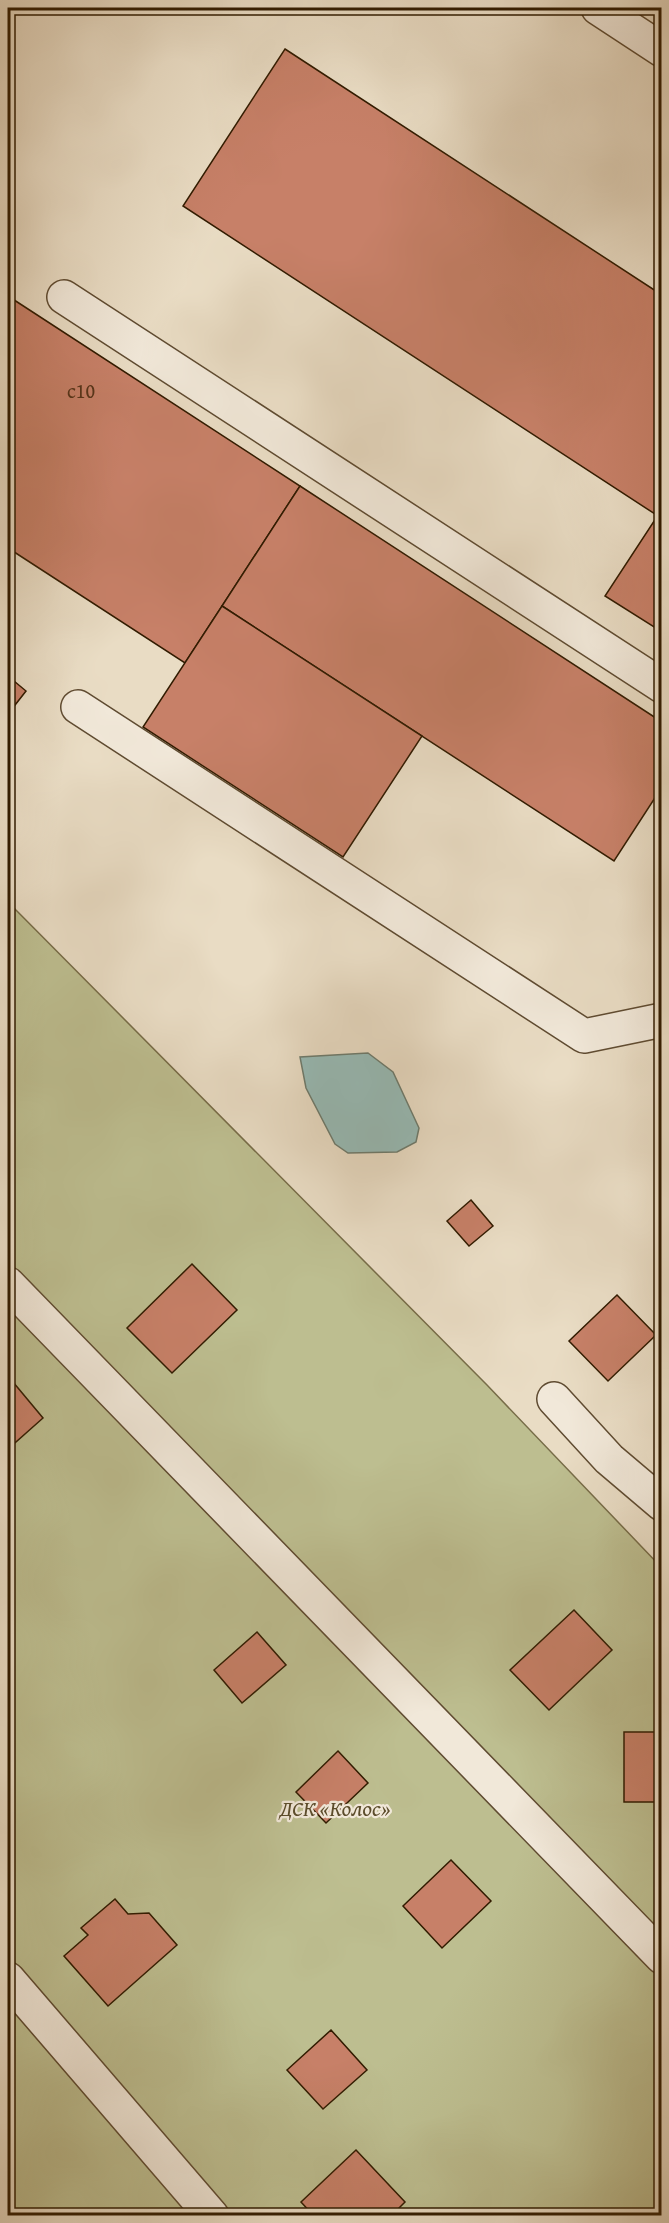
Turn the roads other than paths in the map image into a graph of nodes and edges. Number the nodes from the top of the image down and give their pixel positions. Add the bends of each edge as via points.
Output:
1 (598, 8) edge
2 (662, 50) edge
3 (64, 297) dead end
4 (662, 686) edge
5 (78, 707) dead end
6 (662, 1020) edge
7 (8, 1284) edge
8 (554, 1399) dead end
9 (662, 1504) edge
10 (662, 1957) edge
11 (8, 1979) edge
12 (212, 2216) edge

1 - 2 street
3 - 4 street
5 - 6 street via 584,1036
7 - 10 street
8 - 9 street via 609,1459
11 - 12 street

